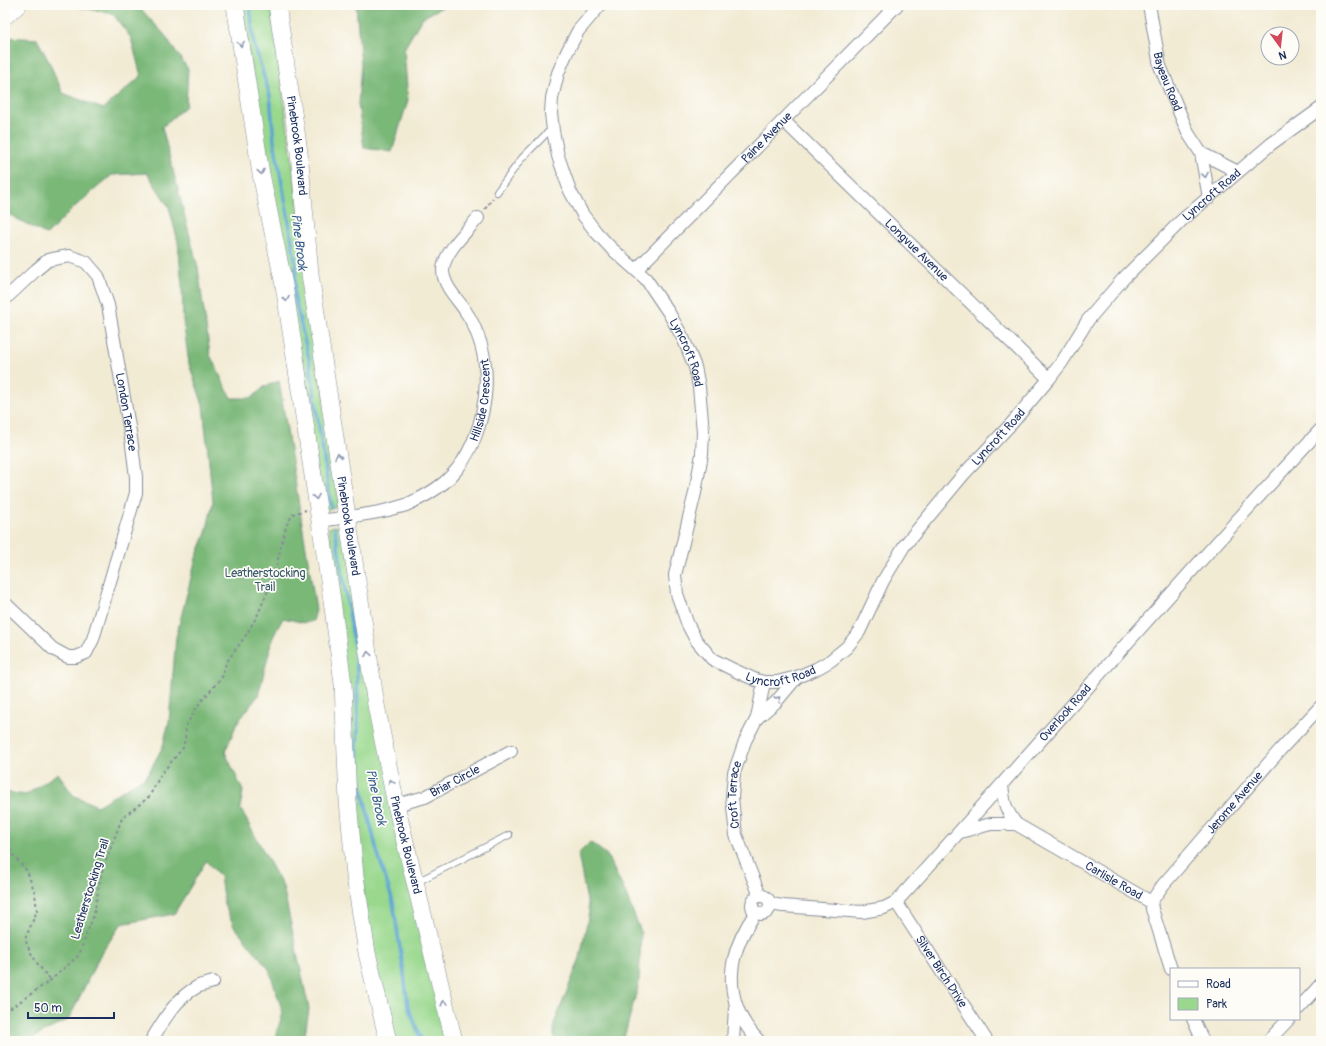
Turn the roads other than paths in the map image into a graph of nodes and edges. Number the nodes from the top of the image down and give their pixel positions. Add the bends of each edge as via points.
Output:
1 (18, 5) edge
2 (235, 5) edge
3 (276, 5) edge
4 (600, 5) edge
5 (897, 5) edge
6 (1149, 5) edge
7 (5, 16) edge
8 (1321, 108) edge
9 (784, 121) junction
10 (553, 131) junction
11 (1201, 153) junction
12 (1238, 172) junction
13 (497, 192) road end
14 (1208, 198) junction
15 (478, 218) road end
16 (636, 270) junction
17 (5, 299) edge
18 (1049, 379) junction
19 (1321, 430) edge
20 (347, 517) junction
21 (319, 521) junction
22 (5, 602) edge
23 (796, 678) junction
24 (764, 682) junction
25 (1321, 706) edge
26 (757, 718) junction
27 (511, 751) dead end
28 (1002, 785) junction
29 (396, 805) junction
30 (1016, 824) junction
31 (960, 832) junction
32 (509, 835) dead end
33 (415, 883) junction
34 (760, 896) junction
35 (896, 902) junction
36 (1151, 902) junction
37 (770, 904) junction
38 (756, 912) junction
39 (1171, 968) edge
40 (213, 982) dead end
41 (1321, 984) edge
42 (735, 1003) junction
43 (1300, 1007) edge
44 (1193, 1020) edge
45 (1288, 1020) edge
46 (150, 1041) edge
47 (388, 1041) edge
48 (454, 1041) edge
49 (733, 1041) edge
50 (759, 1041) edge
51 (988, 1041) edge
52 (1203, 1041) edge
53 (1268, 1041) edge

1 - 7 street
2 -> 21 street via 261,174 282,271
20 -> 3 street, Pinebrook Boulevard via 310,274 299,152
4 - 10 street, Lyncroft Road via 578,31 562,61 552,98
5 - 9 street, Paine Avenue
6 - 11 street, Bayeau Road via 1160,66 1188,133
8 - 12 street, Lyncroft Road via 1271,144
9 - 16 street, Paine Avenue
9 - 18 street, Longvue Avenue
10 - 13 lane via 547,133 522,158
10 - 16 street, Lyncroft Road via 565,179 576,203 596,232
11 - 12 street, Bayeau Road
11 -> 14 street, Bayeau Road
12 - 14 street, Lyncroft Road
14 - 18 street, Lyncroft Road via 1123,279 1088,320
15 - 20 street, Hillside Crescent via 447,256 443,268 444,278 472,322 483,352 486,397 482,418 472,441 459,466 425,496 404,506
16 - 24 street, Lyncroft Road via 658,295 684,340 695,367 699,387 702,454 675,575 677,594 696,640 712,659
17 - 22 street, London Terrace via 48,260 70,256 86,262 98,276 108,306 136,477 136,493 93,639 86,652 76,657 68,657 53,649
18 - 23 street, Lyncroft Road via 1012,423 962,475 904,546 883,581 859,632 847,647 830,661
19 - 28 street, Overlook Road via 1254,500
20 - 21 street, Hillside Crescent
29 -> 20 street, Pinebrook Boulevard via 376,705
21 - 47 street via 342,678 348,801 356,882 367,953
23 - 24 street, Lyncroft Road
26 -> 23 street, Croft Terrace via 776,702
24 - 26 street, Croft Terrace
25 - 36 street, Jerome Avenue via 1280,750
26 - 34 street, Croft Terrace via 745,741 734,773 732,798 736,835
27 - 29 street, Briar Circle via 425,797
28 - 30 street, Carlisle Road via 1004,804
28 - 31 street, Overlook Road
29 - 33 street, Pinebrook Boulevard
30 - 31 street via 990,824
30 - 36 street, Carlisle Road
31 - 35 street, Overlook Road
32 - 33 lane
48 -> 33 street, Pinebrook Boulevard
34 - 37 street via 765,897
34 - 38 street via 752,903
35 - 37 street, Overlook Road via 884,908 862,912
35 - 51 street, Silver Birch Drive
36 - 39 street, Carlisle Road
37 - 38 street via 767,911
38 - 42 street via 733,958 731,974
40 - 46 street via 198,986 184,996 169,1012
41 - 43 street
42 - 49 street
42 - 50 street via 744,1022
44 - 52 street
45 - 53 street

